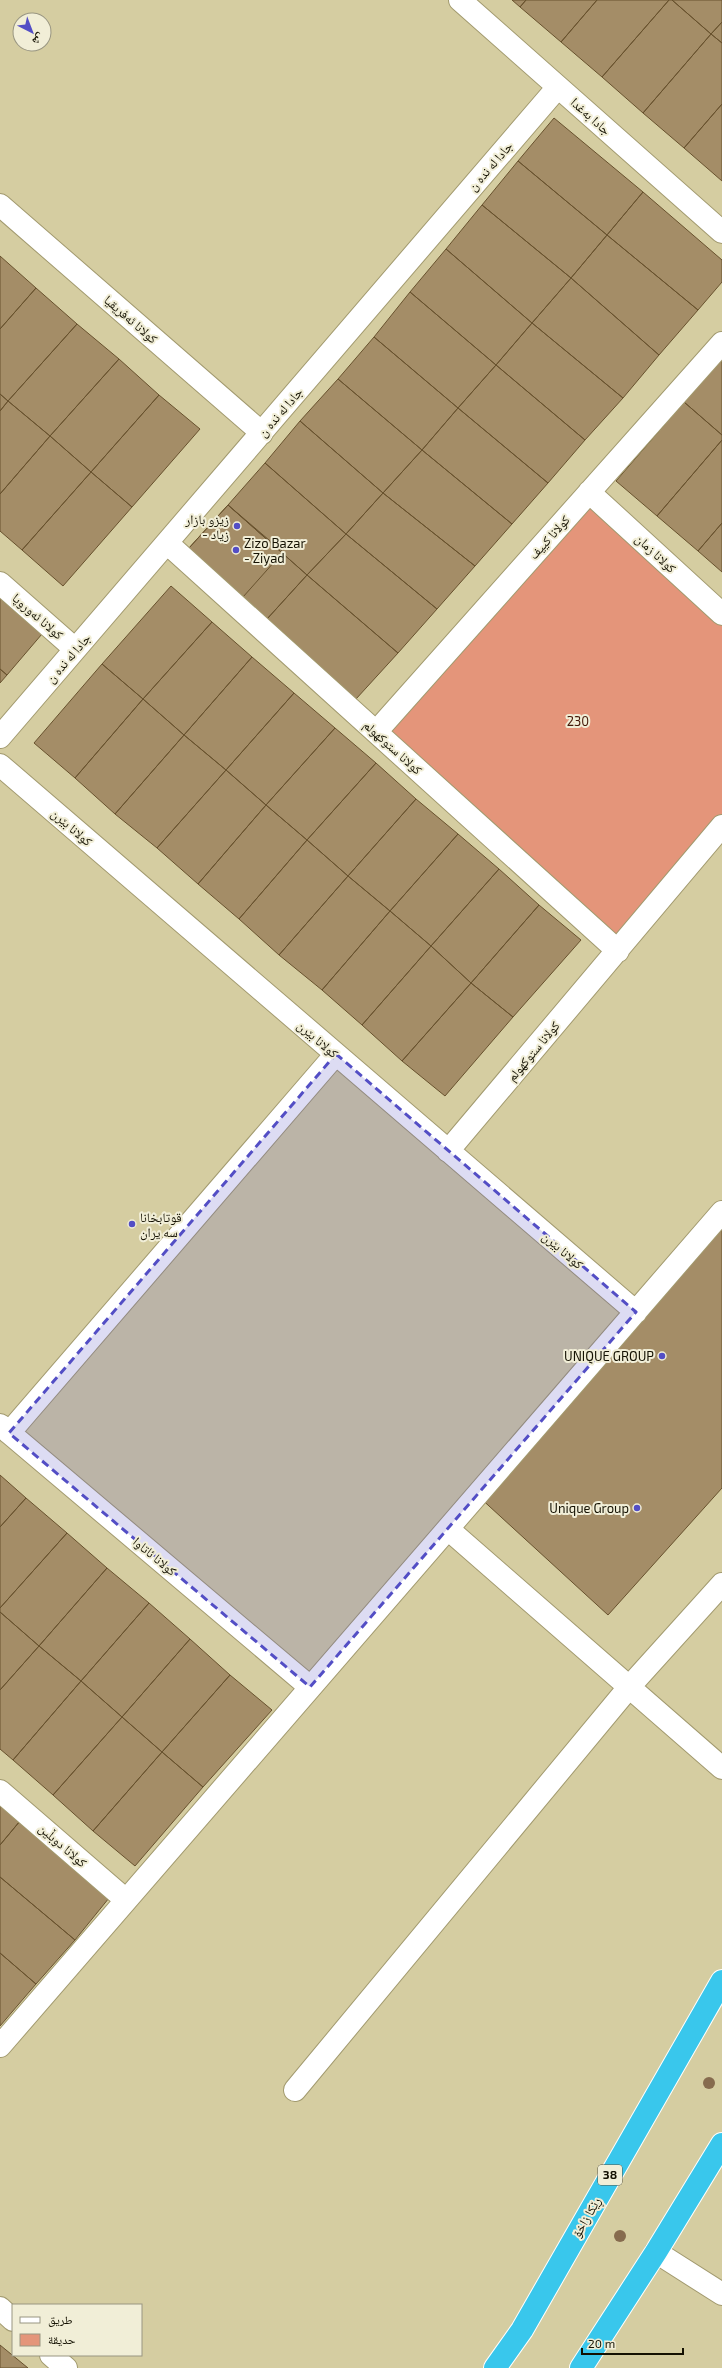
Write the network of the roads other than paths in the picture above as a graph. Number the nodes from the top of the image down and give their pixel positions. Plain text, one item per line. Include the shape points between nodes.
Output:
1 (460, 0) edge
2 (558, 87) junction
3 (1, 208) edge
4 (722, 232) edge
5 (722, 343) edge
6 (262, 433) junction
7 (589, 492) junction
8 (167, 543) junction
9 (0, 583) edge
10 (722, 614) edge
11 (75, 649) junction
12 (376, 732) junction
13 (0, 737) edge
14 (0, 765) edge
15 (722, 826) edge
16 (618, 951) junction
17 (336, 1054) junction
18 (448, 1151) junction
19 (722, 1212) edge
20 (636, 1312) junction
21 (5, 1429) edge
22 (448, 1528) junction
23 (722, 1584) edge
24 (630, 1686) junction
25 (310, 1687) junction
26 (722, 1768) edge
27 (0, 1791) edge
28 (126, 1900) junction
29 (722, 1981) edge
30 (0, 2046) edge
31 (295, 2090) dead end
32 (722, 2144) edge
33 (656, 2252) junction
34 (722, 2294) edge
35 (0, 2308) edge
36 (12, 2319) edge
37 (53, 2356) edge
38 (66, 2368) edge
39 (496, 2368) edge
40 (581, 2368) edge

1 - 2 street, جادا بەغدا
2 - 4 street, جادا بەغدا
2 - 6 street, جادا له نده ن
3 - 6 street, كولانا ئه‌فریقیا
5 - 7 street, كولانا كييف
6 - 8 street, جادا له نده ن
7 - 10 street, كولانا زمان
7 - 12 street, كولانا كييف
8 - 11 street, جادا له نده ن
8 - 12 street, كولانا ستوكهولم
9 - 11 street, كولانا ئه‌وروپا
11 - 13 street, جادا له نده ن
12 - 16 street, كولانا ستوكهولم
14 - 17 street, كولانا بێرن
15 - 16 street, كولانا ستوكهولم
16 - 18 street, كولانا ستوكهولم
17 - 18 street, كولانا بێرن
17 - 21 street
18 - 20 street, كولانا بێرن
19 - 20 street
20 - 22 street
21 - 25 street, كولانا ئاتاوا
22 - 24 street
22 - 25 street
23 - 24 street
24 - 26 street
24 - 31 street
25 - 28 street
27 - 28 street, كولانا دوبڵین
28 - 30 street
29 - 39 highway, ڕێکا زاخۆ / 38 via 522,2330
32 - 33 highway
33 - 34 street
33 - 40 highway
35 - 36 street
37 - 38 street

